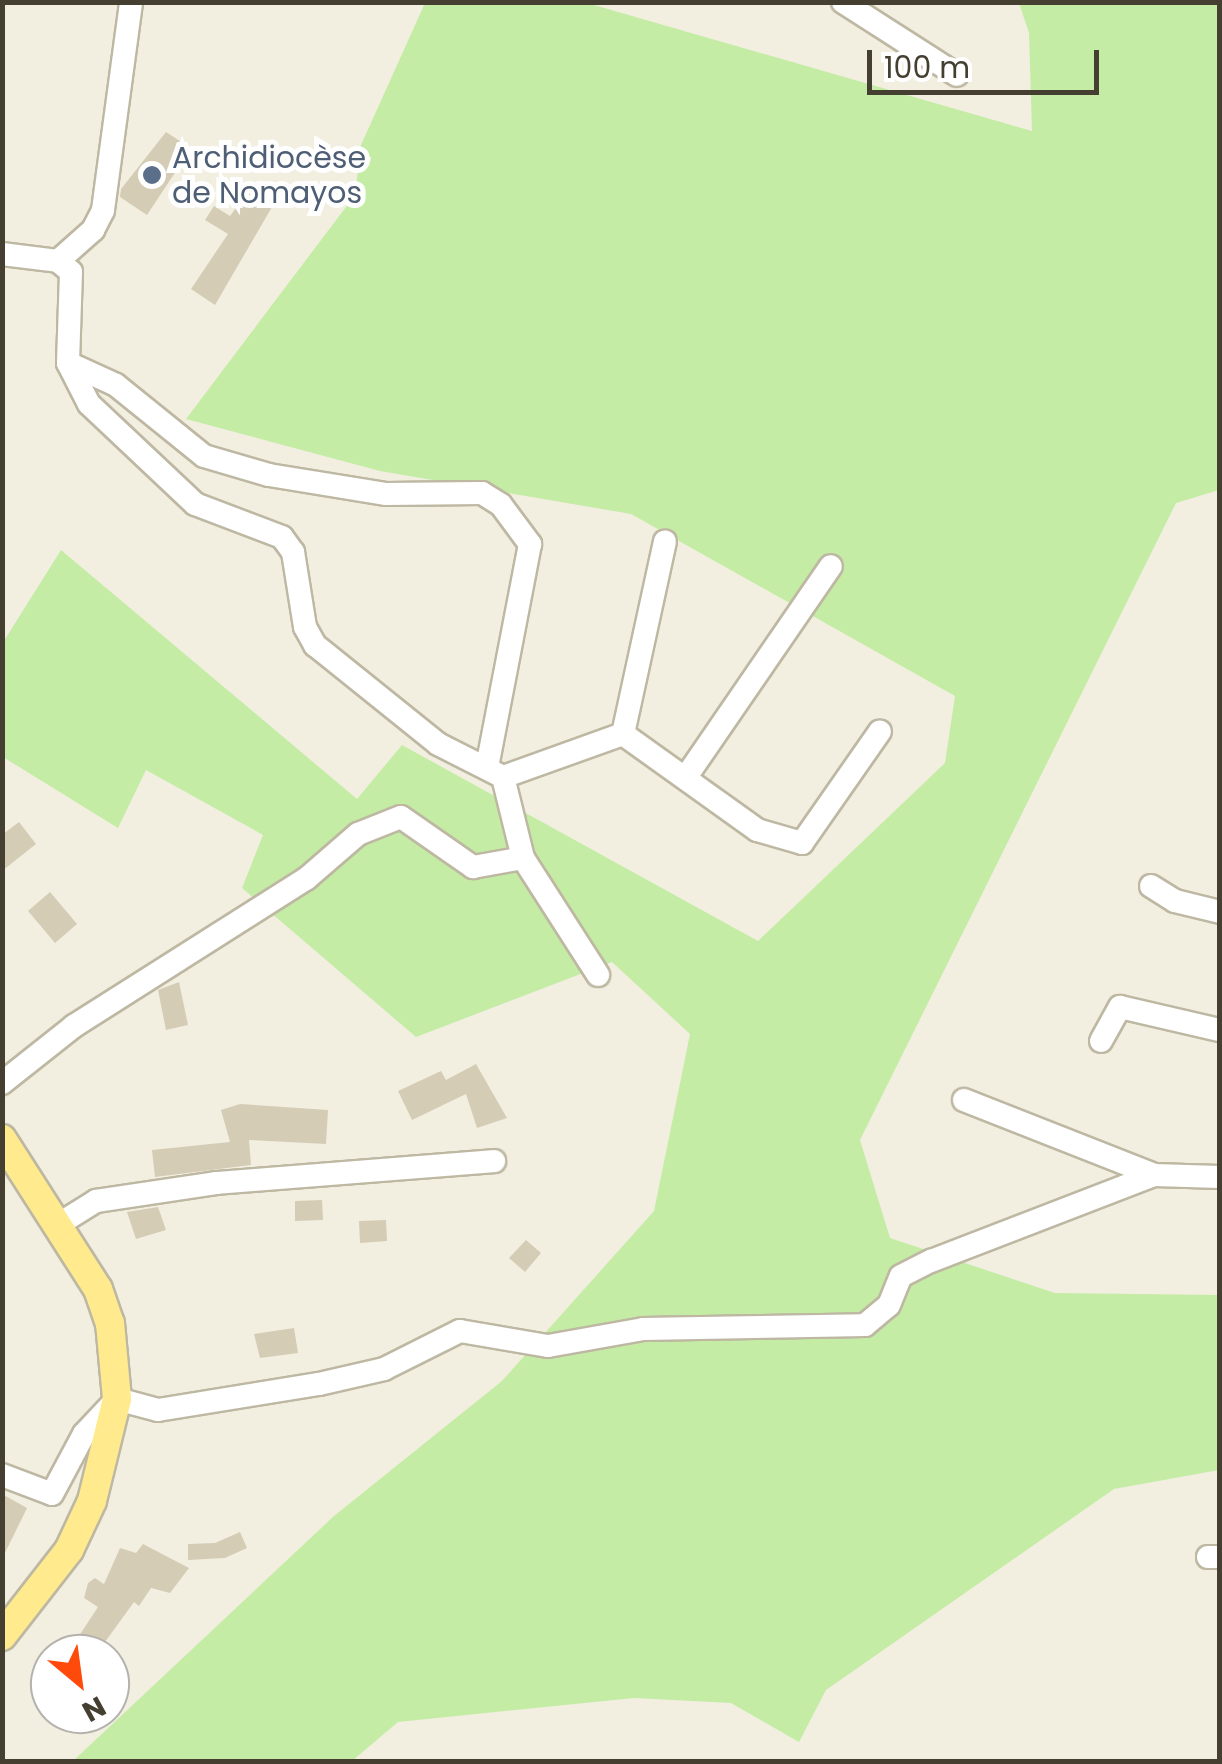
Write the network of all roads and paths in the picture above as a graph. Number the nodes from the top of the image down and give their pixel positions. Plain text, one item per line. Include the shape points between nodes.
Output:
1 (131, 2) edge
2 (843, 2) edge
3 (957, 74) dead end
4 (2, 254) edge
5 (58, 261) junction
6 (68, 363) junction
7 (666, 542) dead end
8 (831, 566) dead end
9 (880, 731) dead end
10 (624, 734) junction
11 (495, 773) junction
12 (688, 774) junction
13 (523, 858) junction
14 (1151, 886) dead end
15 (1220, 912) edge
16 (598, 974) dead end
17 (1220, 1030) edge
18 (1100, 1041) dead end
19 (2, 1083) edge
20 (964, 1100) dead end
21 (2, 1139) edge
22 (494, 1162) dead end
23 (1154, 1175) junction
24 (1220, 1177) edge
25 (59, 1224) junction
26 (117, 1400) junction
27 (2, 1475) edge
28 (2, 1636) edge

1 - 5 street via 103,210 93,230
2 - 3 street
4 - 5 street
5 - 6 street via 75,282
6 - 11 street via 90,404 174,489 194,504 282,537 293,552 305,627 315,645 438,744
6 - 11 street via 116,385 204,456 269,475 386,494 482,494 501,505 530,544
7 - 10 street
8 - 12 street
9 - 12 street via 802,843 758,830
10 - 11 street
10 - 12 street
11 - 13 street
13 - 16 street
13 - 19 street via 472,867 401,817 358,834 306,879 74,1026
14 - 15 street
17 - 18 street via 1120,1007
20 - 23 street
21 - 25 main road
22 - 25 street via 216,1183 96,1201
23 - 24 street
23 - 26 street via 901,1276 889,1305 865,1325 643,1328 548,1346 460,1332 384,1369 319,1384 158,1410
25 - 26 main road via 110,1323
26 - 27 street via 84,1434 52,1494
26 - 28 main road via 92,1501 69,1550

